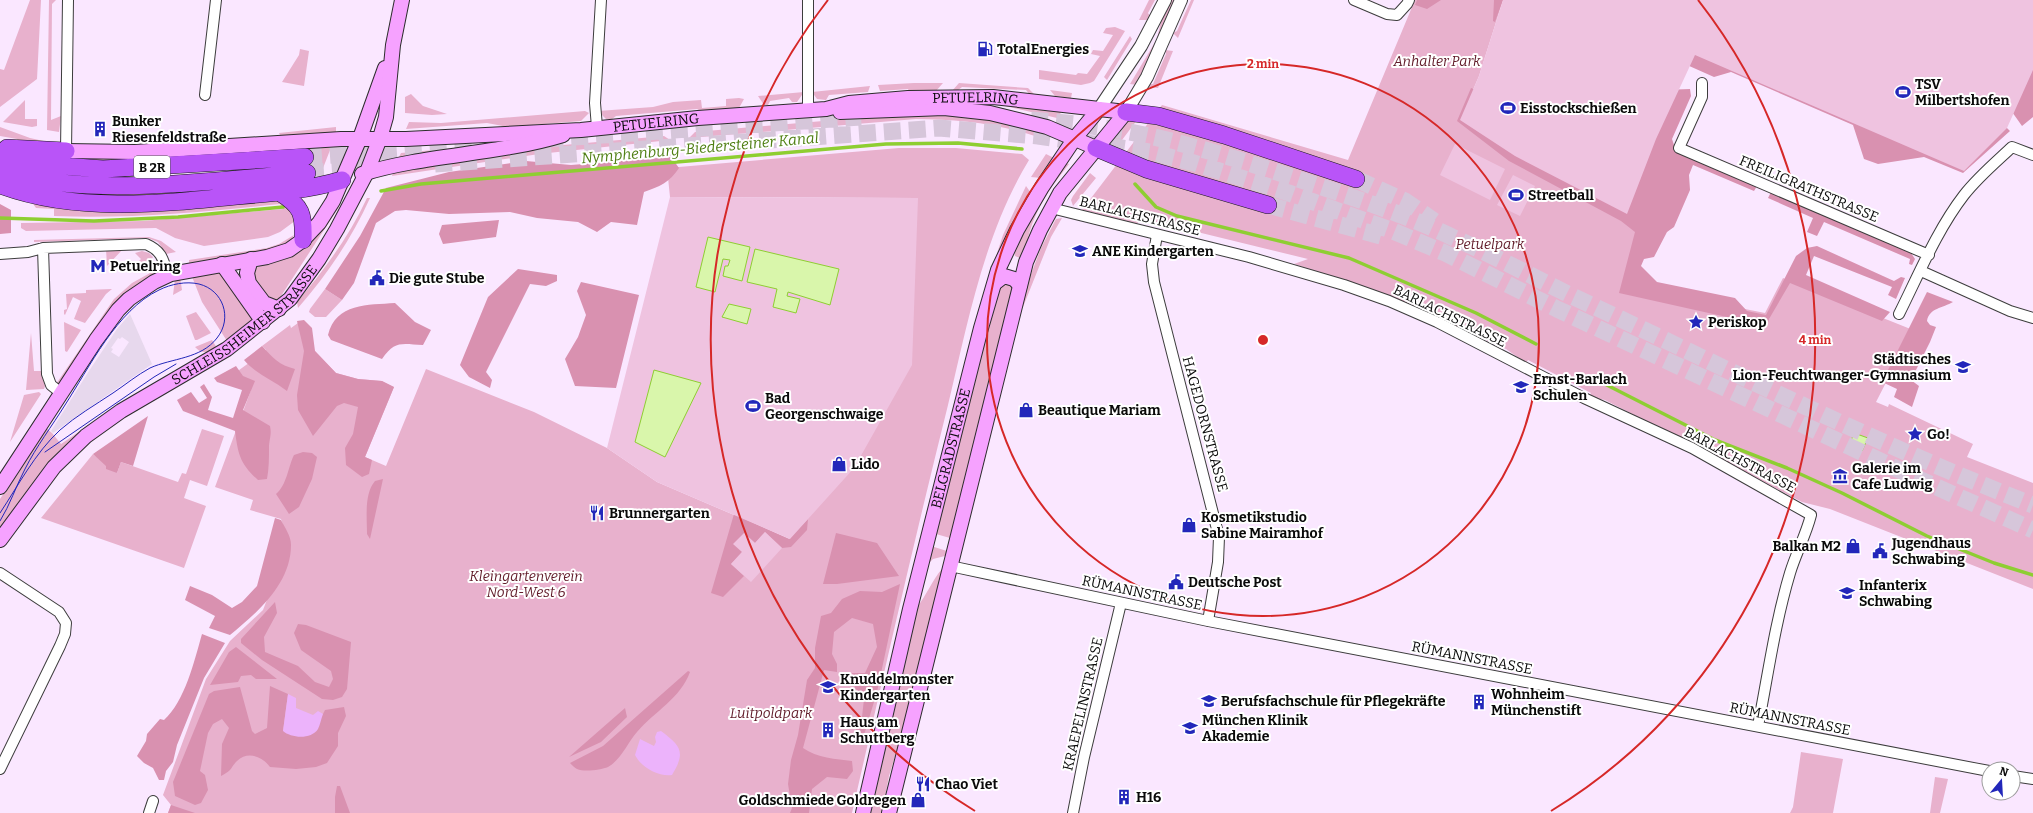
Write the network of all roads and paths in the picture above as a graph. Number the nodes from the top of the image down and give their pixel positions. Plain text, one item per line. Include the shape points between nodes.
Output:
1 (68, 0) edge
2 (216, 0) edge
3 (402, 0) edge
4 (601, 0) edge
5 (808, 0) edge
6 (1165, 0) edge
7 (1181, 0) edge
8 (1354, 0) edge
9 (1409, 0) edge
10 (393, 45) junction
11 (1702, 84) dead end
12 (205, 95) dead end
13 (826, 109) junction
14 (1099, 109) junction
15 (808, 111) junction
16 (1126, 112) junction
17 (597, 127) junction
18 (581, 130) junction
19 (360, 138) junction
20 (380, 138) junction
21 (1075, 138) junction
22 (0, 147) edge
23 (1096, 148) junction
24 (66, 151) junction
25 (2032, 153) edge
26 (0, 156) edge
27 (367, 172) junction
28 (0, 173) edge
29 (1356, 179) tunnel mouth
30 (342, 180) junction
31 (0, 185) edge
32 (279, 192) junction
33 (1268, 205) tunnel mouth
34 (1051, 208) junction
35 (1157, 235) junction
36 (304, 240) junction
37 (43, 248) junction
38 (1006, 253) junction
39 (0, 254) edge
40 (1929, 255) junction
41 (251, 259) junction
42 (1026, 262) junction
43 (222, 264) junction
44 (1921, 271) junction
45 (168, 275) junction
46 (994, 282) junction
47 (1020, 285) junction
48 (278, 309) junction
49 (1899, 314) dead end
50 (2033, 318) edge
51 (263, 322) junction
52 (61, 393) junction
53 (0, 487) edge
54 (0, 540) edge
55 (950, 566) junction
56 (0, 573) edge
57 (1121, 603) junction
58 (1208, 621) junction
59 (1758, 726) junction
60 (0, 769) edge
61 (1981, 769) edge
62 (2021, 777) edge
63 (2033, 779) edge
64 (153, 801) dead end
65 (149, 813) edge
66 (863, 813) edge
67 (889, 813) edge
68 (1073, 813) edge

1 - 24 street
2 - 12 street
3 - 10 main road, SCHLEISSHEIMER STRASSE
4 - 17 street via 595,103
5 - 15 street
6 - 14 street via 1141,46
7 - 16 street via 1147,77
8 - 9 street via 1387,14 1396,15
10 - 19 main road, SCHLEISSHEIMER STRASSE
10 - 20 main road, SCHLEISSHEIMER STRASSE via 386,117
11 - 40 street, FREILIGRATHSTRASSE via 1702,97 1679,148
13 - 14 main road, PETUELRING via 855,102 961,96 1025,100
13 - 15 main road, PETUELRING
13 - 21 main road, PETUELRING via 844,112 944,108 990,113 1047,127
14 - 16 main road, PETUELRING
14 - 21 main road, BELGRADSTRASSE
15 - 17 main road, PETUELRING
16 - 23 main road, BELGRADSTRASSE
16 - 29 highway via 1158,116 1217,133
17 - 18 main road, PETUELRING
18 - 20 main road, PETUELRING via 406,139
18 - 27 main road, PETUELRING via 537,143 415,161
19 - 20 main road, PETUELRING
19 - 24 main road, PETUELRING via 135,152
19 - 30 main road, SCHLEISSHEIMER STRASSE
20 - 27 main road, SCHLEISSHEIMER STRASSE
21 - 23 main road, PETUELRING
21 - 38 main road, BELGRADSTRASSE via 1038,193
22 - 24 highway
23 - 33 highway via 1146,169
23 - 34 main road, BELGRADSTRASSE
25 - 40 street via 2012,146 1979,177 1950,215
26 - 28 highway, B 2R via 35,164 103,169 306,165 107,186 31,180
27 - 30 main road, PETUELRING
27 - 48 main road, SCHLEISSHEIMER STRASSE via 319,259 290,299
30 - 32 highway via 311,189
30 - 36 main road, SCHLEISSHEIMER STRASSE via 320,224
31 - 32 highway via 20,192 59,199 121,204
32 - 36 highway via 294,202 300,211 304,220
34 - 35 street, BARLACHSTRASSE
34 - 42 main road, BELGRADSTRASSE
35 - 58 street, HAGEDORNSTRASSE via 1152,258 1154,282 1219,537 1218,562
35 - 59 street, BARLACHSTRASSE via 1249,257 1344,285 1395,304 1436,322 1584,398 1692,448 1811,515 1790,571
36 - 41 main road, SCHLEISSHEIMER STRASSE via 289,250
37 - 39 street
37 - 45 street via 146,244 157,249
37 - 52 street via 47,374 51,386
38 - 42 main road via 1009,260 1019,264
38 - 46 main road, BELGRADSTRASSE
40 - 44 street
41 - 43 main road, SCHLEISSHEIMER STRASSE
41 - 48 main road via 247,273 249,283 264,303
42 - 47 main road, BELGRADSTRASSE
43 - 45 main road, SCHLEISSHEIMER STRASSE
43 - 51 main road
44 - 49 street
44 - 50 street via 2010,311
45 - 52 main road, SCHLEISSHEIMER STRASSE via 129,299 118,310
46 - 47 main road via 1004,276 1014,279
46 - 66 main road, BELGRADSTRASSE via 910,610
47 - 55 main road, BELGRADSTRASSE
48 - 51 main road, SCHLEISSHEIMER STRASSE
51 - 54 main road, SCHLEISSHEIMER STRASSE via 227,349 122,411 86,436 54,467
52 - 53 main road, SCHLEISSHEIMER STRASSE
55 - 57 street, RÜMANNSTRASSE
55 - 67 main road, BELGRADSTRASSE
56 - 60 street via 59,612 66,623 60,646
57 - 58 street, RÜMANNSTRASSE
57 - 68 street, KRAEPELINSTRASSE
58 - 59 street, RÜMANNSTRASSE
59 - 61 street, RÜMANNSTRASSE
62 - 63 street
64 - 65 street

